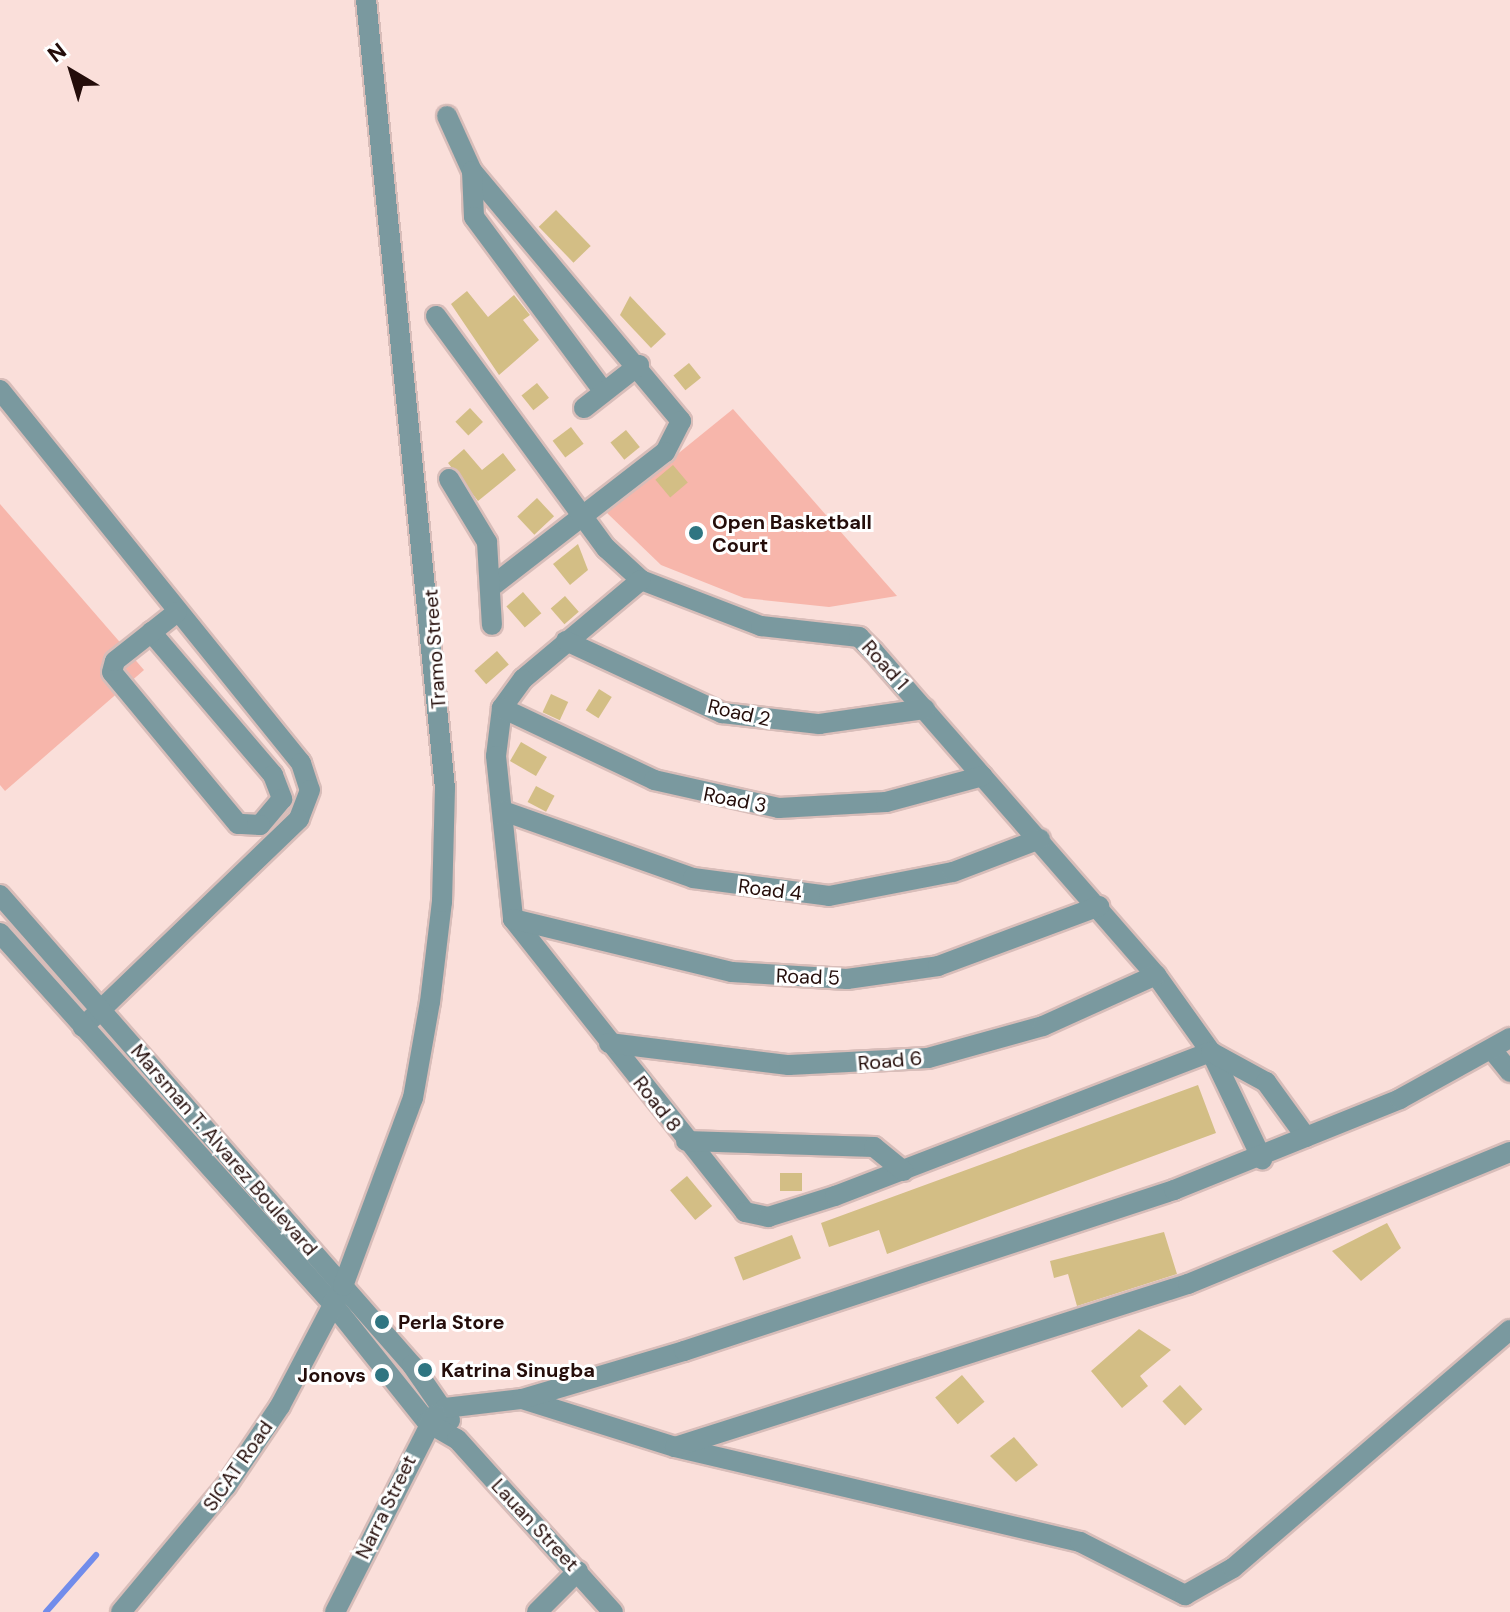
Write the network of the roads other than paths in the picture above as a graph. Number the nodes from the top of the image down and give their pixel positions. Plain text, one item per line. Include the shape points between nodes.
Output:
1 (366, 0) edge
2 (447, 116) dead end
3 (472, 171) junction
4 (436, 316) dead end
5 (639, 365) junction
6 (0, 390) edge
7 (604, 392) junction
8 (584, 408) dead end
9 (449, 479) dead end
10 (584, 516) junction
11 (641, 580) junction
12 (492, 586) junction
13 (177, 612) junction
14 (492, 625) dead end
15 (151, 632) junction
16 (566, 641) junction
17 (502, 708) junction
18 (925, 709) junction
19 (983, 776) junction
20 (503, 811) junction
21 (1040, 839) junction
22 (0, 895) edge
23 (1099, 906) junction
24 (513, 919) junction
25 (0, 933) edge
26 (1156, 975) junction
27 (103, 1013) junction
28 (83, 1027) junction
29 (609, 1043) junction
30 (1502, 1044) edge
31 (1211, 1052) junction
32 (1510, 1072) edge
33 (1306, 1137) junction
34 (686, 1141) junction
35 (1510, 1152) edge
36 (1262, 1159) junction
37 (904, 1171) junction
38 (337, 1295) junction
39 (1510, 1330) edge
40 (522, 1399) junction
41 (445, 1408) junction
42 (427, 1422) junction
43 (457, 1439) junction
44 (675, 1447) junction
45 (578, 1571) junction
46 (121, 1612) edge
47 (335, 1612) edge
48 (537, 1612) edge
49 (613, 1612) edge

1 - 38 street, Tramo Street via 383,217 425,531 446,813 439,933 413,1098
2 - 3 street
3 - 5 street
3 - 7 street via 474,217
4 - 10 street, Road 1
5 - 7 street
5 - 10 street via 676,410 681,431
6 - 13 street
7 - 8 street
9 - 12 street via 487,542
10 - 11 street, Road 1
10 - 12 street
11 - 16 street
11 - 18 street, Road 1 via 747,622 859,637
12 - 14 street
13 - 15 street
13 - 27 street via 301,763 310,790 299,819
15 - 15 street via 115,661 117,684 238,824 260,825 282,799 273,775
16 - 17 street
16 - 18 street, Road 2 via 722,713 819,724
17 - 19 street, Road 3 via 654,780 779,808 886,802
17 - 20 street via 496,756
18 - 19 street, Road 1
19 - 21 street, Road 1
20 - 21 street, Road 4 via 693,878 803,894 907,884
20 - 24 street
21 - 23 street, Road 1
22 - 27 street, Marsman T. Alvarez Boulevard
23 - 24 street, Road 5 via 938,966 847,979 732,972
23 - 26 street, Road 1
24 - 29 street, Road 8
25 - 28 street, Marsman T. Alvarez Boulevard
26 - 29 street, Road 6 via 1043,1026 928,1058 789,1065
26 - 31 street, Road 1
27 - 28 street
27 - 38 street, Marsman T. Alvarez Boulevard
28 - 38 street, Marsman T. Alvarez Boulevard
29 - 34 street, Road 8
30 - 32 street
30 - 33 street
31 - 33 street via 1266,1082
31 - 36 street, Road 1
31 - 37 street, Road 8
33 - 36 street
34 - 37 street via 874,1147
34 - 37 street, Road 8 via 755,1218
35 - 44 street via 1188,1284
36 - 40 street via 892,1285
38 - 41 street, Marsman T. Alvarez Boulevard
38 - 42 street, Marsman T. Alvarez Boulevard
38 - 46 street, SICAT Road via 280,1406 226,1486
39 - 44 street via 1233,1568 1185,1595 1080,1542
40 - 41 street
40 - 44 street
41 - 42 street, Narra Street
41 - 43 street, Lauan Street
42 - 43 street, Lauan Street
42 - 47 street, Narra Street
43 - 45 street, Lauan Street
45 - 48 street
45 - 49 street, Lauan Street

